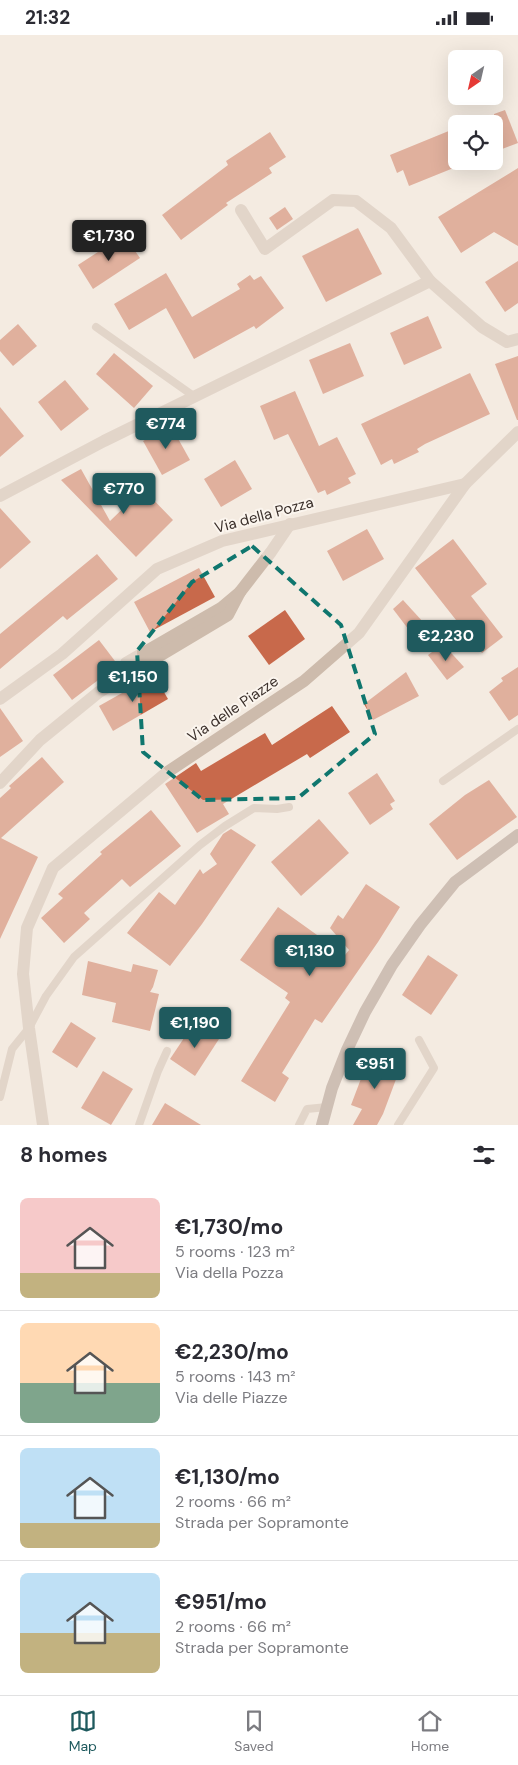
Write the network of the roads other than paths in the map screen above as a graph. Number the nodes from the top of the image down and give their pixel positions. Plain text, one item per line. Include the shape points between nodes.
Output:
1 (241, 210) dead end
2 (430, 281) junction
3 (96, 327) dead end
4 (518, 339) edge
5 (196, 397) junction
6 (518, 432) edge
7 (465, 484) junction
8 (1, 493) edge
9 (290, 524) junction
10 (240, 592) junction
11 (126, 663) dead end
12 (0, 699) edge
13 (518, 729) edge
14 (443, 781) dead end
15 (0, 783) edge
16 (289, 807) dead end
17 (518, 835) edge
18 (29, 1028) junction
19 (419, 1040) dead end
20 (167, 1051) dead end
21 (0, 1097) edge
22 (327, 1107) junction
23 (43, 1125) edge
24 (138, 1125) edge
25 (299, 1125) edge
26 (322, 1125) edge
27 (398, 1125) edge

1 - 2 street via 265,249 333,200 356,201 391,228
2 - 4 street via 482,327 507,342
2 - 5 street
3 - 5 lane
5 - 8 street
6 - 7 street, Via delle Piazze
7 - 9 street, Via della Pozza
7 - 18 street, Via delle Piazze via 359,633 304,681 166,773 53,868 27,928 24,974
9 - 10 street
9 - 12 street, Via della Pozza via 222,541 157,569 62,654
10 - 11 street via 221,608
10 - 15 street via 228,615 99,692 40,740
13 - 14 lane
16 - 18 lane via 254,809 200,845 74,957 46,996
17 - 22 main road via 455,882 420,925 365,1012
18 - 21 lane via 12,1049
18 - 23 street, Via delle Piazze
19 - 27 lane via 434,1068
20 - 24 lane
22 - 25 lane via 307,1109
22 - 26 main road

